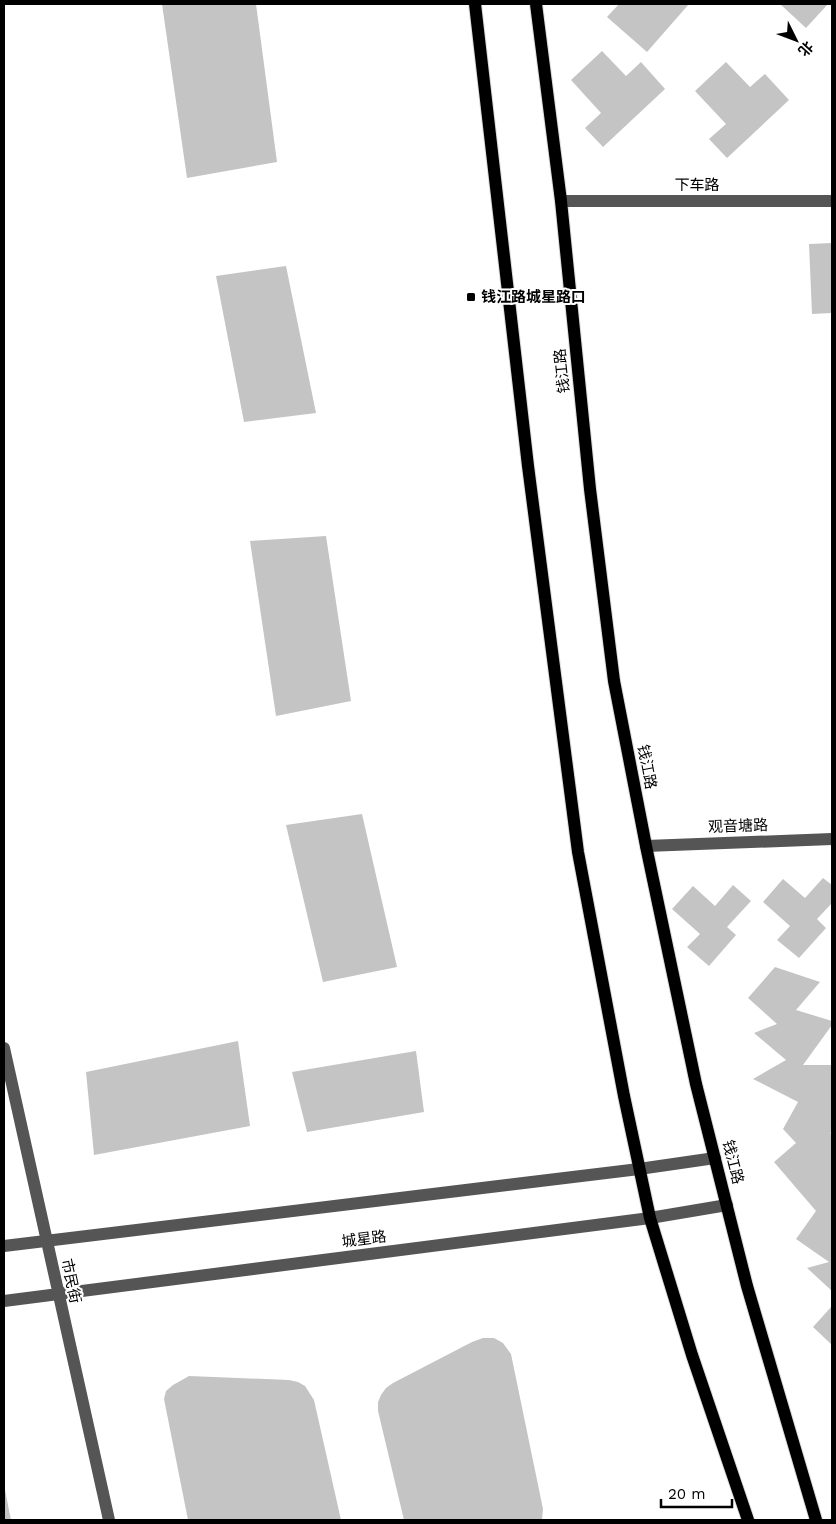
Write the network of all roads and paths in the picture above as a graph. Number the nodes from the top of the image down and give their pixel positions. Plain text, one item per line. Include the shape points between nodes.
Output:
1 (475, 4) edge
2 (536, 4) edge
3 (561, 201) junction
4 (832, 202) edge
5 (832, 839) edge
6 (646, 846) junction
7 (4, 1048) edge
8 (715, 1158) junction
9 (639, 1169) junction
10 (727, 1205) junction
11 (650, 1218) junction
12 (46, 1240) junction
13 (4, 1246) edge
14 (58, 1294) junction
15 (4, 1301) edge
16 (109, 1520) edge
17 (748, 1520) edge
18 (816, 1520) edge

1 - 9 main road via 528,466 578,852
2 - 3 main road, 钱江路
3 - 4 street, 下车路
3 - 6 main road, 钱江路 via 590,489 614,681
5 - 6 street, 观音塘路
6 - 8 main road, 钱江路 via 696,1084
7 - 12 street, 市民街
8 - 9 street
8 - 10 main road, 钱江路
9 - 11 main road
9 - 12 street
10 - 11 street, 城星路
10 - 18 main road, 钱江路 via 747,1286
11 - 14 street, 城星路
11 - 17 main road
12 - 13 street
12 - 14 street, 市民街
14 - 15 street, 城星路
14 - 16 street, 市民街

